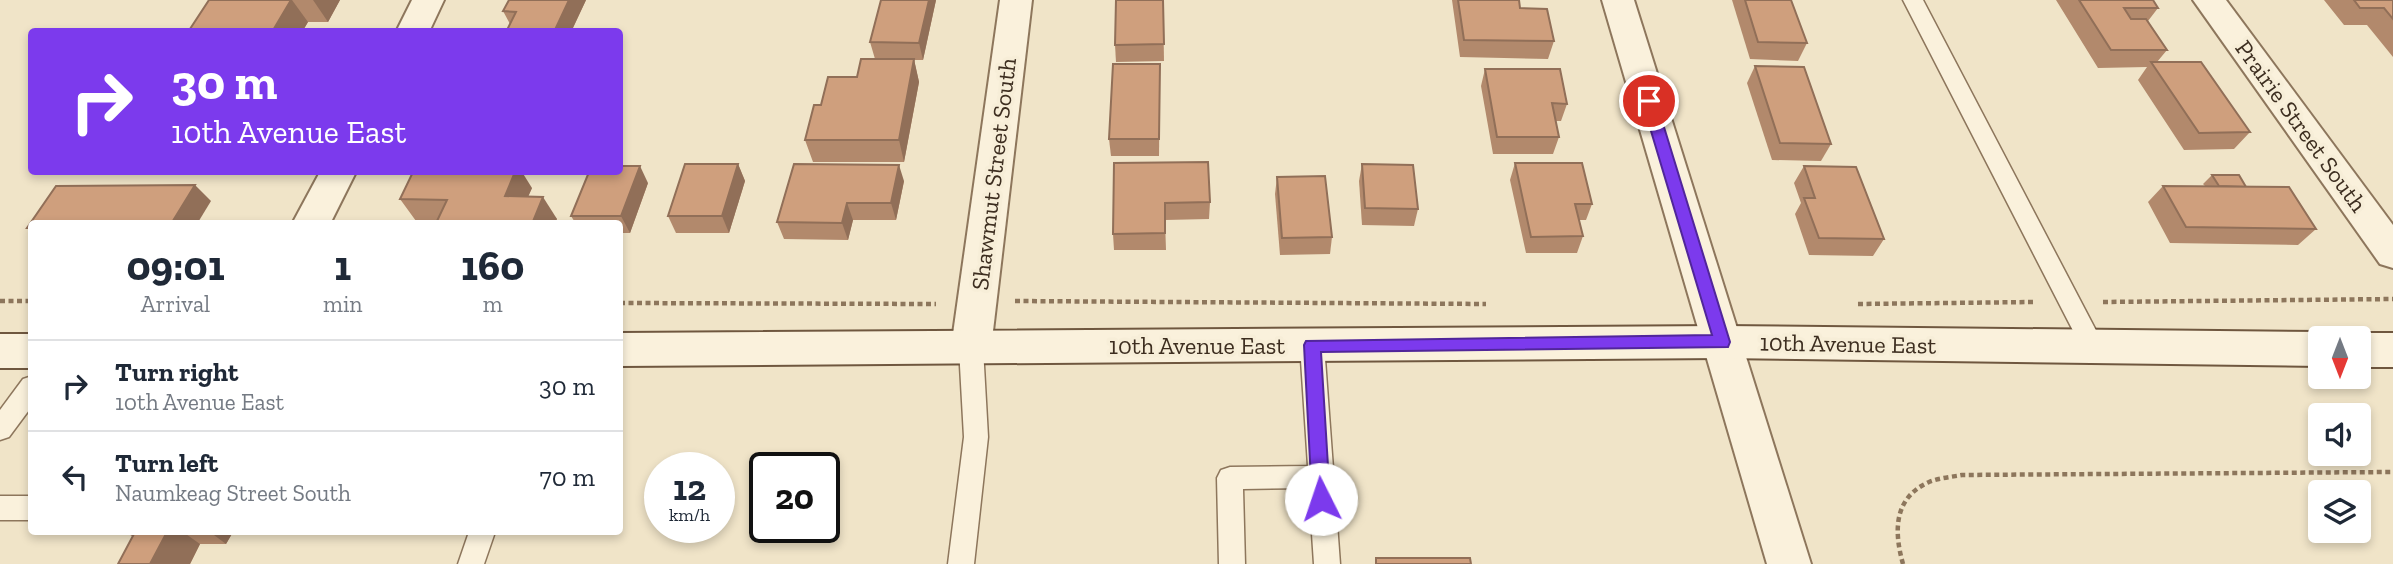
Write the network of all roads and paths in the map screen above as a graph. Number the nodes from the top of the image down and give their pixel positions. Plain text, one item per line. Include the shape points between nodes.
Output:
1 (428, 0) edge
2 (1016, 0) edge
3 (1618, 0) edge
4 (1913, 0) edge
5 (2209, 0) edge
6 (414, 28) edge
7 (336, 175) edge
8 (313, 220) edge
9 (2393, 253) edge
10 (2393, 299) edge
11 (0, 300) edge
12 (28, 301) edge
13 (977, 302) junction
14 (2070, 302) junction
15 (623, 303) edge
16 (1490, 304) dead end
17 (1855, 304) dead end
18 (1722, 342) junction
19 (1312, 345) junction
20 (2093, 346) junction
21 (971, 348) junction
22 (623, 349) edge
23 (2308, 349) edge
24 (2371, 350) edge
25 (2393, 350) edge
26 (0, 351) edge
27 (28, 351) edge
28 (28, 391) edge
29 (0, 429) edge
30 (2393, 472) edge
31 (1319, 477) junction
32 (0, 508) edge
33 (28, 508) edge
34 (481, 535) edge
35 (471, 564) edge
36 (961, 564) edge
37 (1232, 564) edge
38 (1326, 564) edge
39 (1789, 564) edge
40 (1903, 564) edge

1 - 6 street
2 - 13 street, Shawmut Street South
3 - 18 street
4 - 14 lane
5 - 9 street, Prairie Street South
7 - 8 street
10 - 14 path
11 - 12 path
13 - 15 path
13 - 16 path
13 - 21 street, Shawmut Street South
14 - 17 path
14 - 20 lane
18 - 19 street, 10th Avenue East
18 - 20 street, 10th Avenue East
18 - 39 street
19 - 21 street, 10th Avenue East
19 - 31 lane
20 - 23 street, 10th Avenue East
21 - 22 street, 10th Avenue East
21 - 36 lane via 976,437
24 - 25 street
26 - 27 street
28 - 29 lane
30 - 40 path via 1962,475 1927,483 1907,499 1895,517
31 - 37 lane via 1230,478
31 - 38 lane
32 - 33 lane
34 - 35 lane

